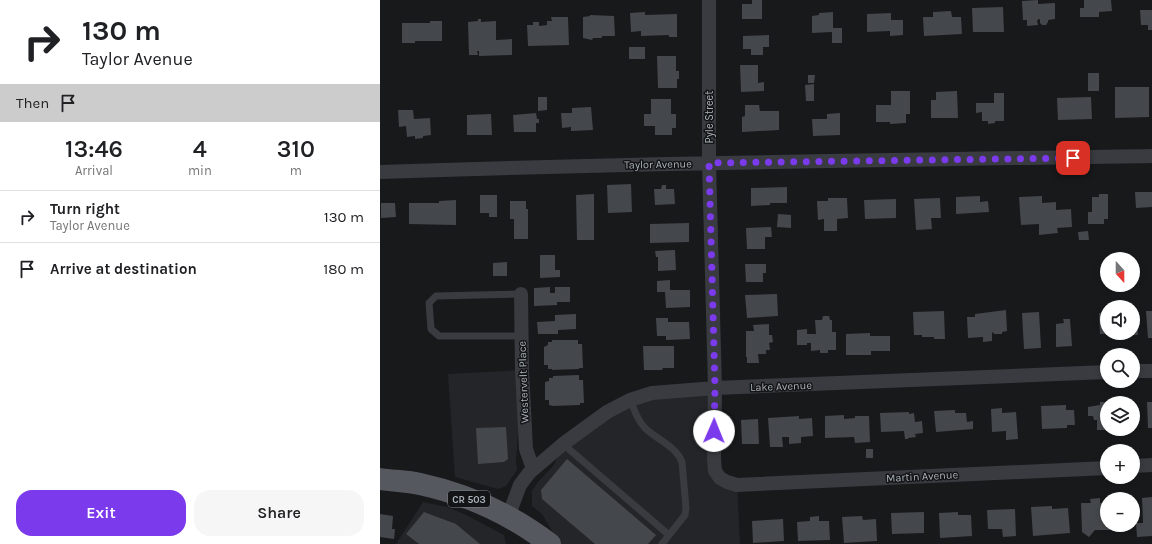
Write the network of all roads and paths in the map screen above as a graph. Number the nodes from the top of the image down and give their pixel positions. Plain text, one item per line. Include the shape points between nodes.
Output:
1 (709, 0) edge
2 (1152, 156) edge
3 (709, 163) junction
4 (380, 172) edge
5 (521, 294) joint
6 (522, 336) junction
7 (1152, 370) edge
8 (1140, 371) edge
9 (1100, 372) edge
10 (715, 388) junction
11 (630, 400) junction
12 (563, 444) junction
13 (1140, 466) edge
14 (1152, 466) edge
15 (1100, 468) edge
16 (533, 469) junction
17 (380, 479) edge
18 (737, 485) joint
19 (508, 517) junction
20 (669, 535) junction
21 (536, 540) edge
22 (662, 544) edge

1 - 3 street, Pyle Street
2 - 3 street, Taylor Avenue
3 - 4 street, Taylor Avenue
3 - 10 street, Pyle Street
5 - 6 street, Westervelt Place
5 - 6 lane via 436,296 429,303 431,329 439,336
6 - 16 street, Westervelt Place via 526,449
7 - 8 street
9 - 10 street, Lake Avenue
10 - 11 street, Lake Avenue via 652,393
10 - 18 street, Pyle Street via 715,471 720,478
11 - 12 street, Lake Avenue via 607,412
11 - 20 lane via 637,418 644,427 679,455 682,462 685,515
12 - 16 street, Lake Avenue
12 - 20 lane
13 - 14 street
15 - 18 street, Martin Avenue
16 - 19 street, Lake Avenue via 520,485
17 - 19 main road, CR 503 via 419,484 449,492
19 - 21 main road, CR 503
20 - 22 lane

